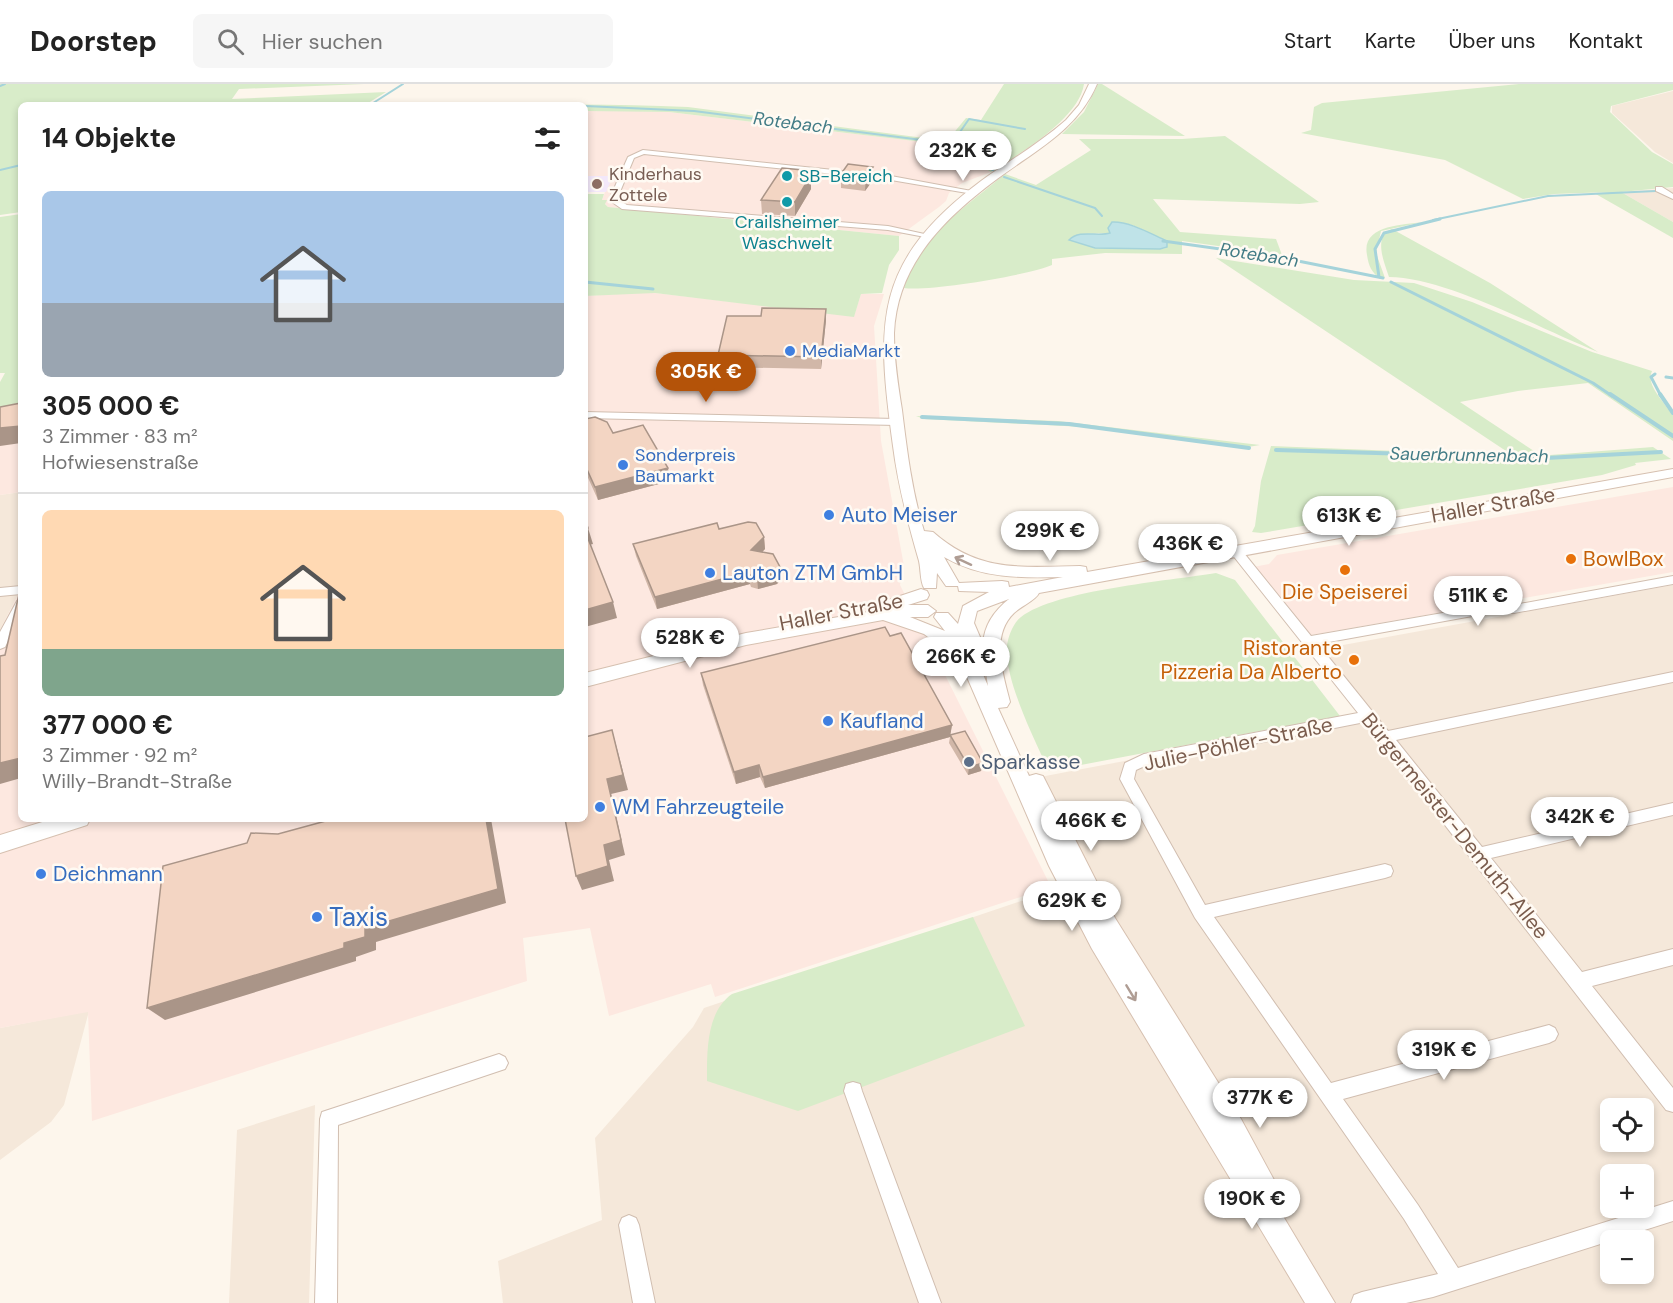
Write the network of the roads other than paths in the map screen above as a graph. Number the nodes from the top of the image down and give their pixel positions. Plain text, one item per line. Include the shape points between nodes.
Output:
1 (1093, 84) edge
2 (1659, 189) dead end
3 (973, 192) junction
4 (1673, 197) edge
5 (925, 235) junction
6 (588, 415) edge
7 (896, 422) junction
8 (1673, 473) edge
9 (912, 504) junction
10 (928, 535) junction
11 (1235, 550) junction
12 (1135, 568) junction
13 (1103, 572) junction
14 (1673, 580) edge
15 (959, 584) junction
16 (1043, 588) junction
17 (926, 589) junction
18 (18, 590) edge
19 (0, 592) edge
20 (970, 608) junction
21 (18, 610) edge
22 (935, 614) junction
23 (872, 617) junction
24 (1308, 641) junction
25 (0, 644) edge
26 (970, 665) junction
27 (588, 669) edge
28 (1673, 677) edge
29 (588, 679) edge
30 (1001, 702) junction
31 (1366, 717) junction
32 (1384, 737) junction
33 (1673, 809) edge
34 (71, 822) edge
35 (77, 822) edge
36 (59, 826) junction
37 (0, 844) edge
38 (1479, 854) junction
39 (1385, 871) dead end
40 (1201, 913) junction
41 (1673, 957) edge
42 (1579, 981) junction
43 (1549, 1034) dead end
44 (499, 1063) dead end
45 (853, 1091) dead end
46 (1329, 1093) junction
47 (1673, 1103) edge
48 (1673, 1211) edge
49 (629, 1225) dead end
50 (1454, 1280) junction
51 (326, 1303) edge
52 (644, 1303) edge
53 (930, 1303) edge
54 (1322, 1303) edge
55 (1362, 1303) edge

1 - 3 main road via 1086,103 1066,126
2 - 4 street
3 - 5 main road
3 - 5 street via 870,176 643,152 631,157 613,200 625,207 888,228
5 - 7 main road via 906,264 889,326
6 - 7 street
7 - 9 main road
8 - 11 main road, Haller Straße
9 - 10 main road
9 - 17 main road via 930,573
13 -> 10 main road via 993,571 948,553
10 - 15 main road via 940,566
11 - 12 main road, Haller Straße
11 - 24 street, Bürgermeister-Demuth-Allee
12 - 13 main road, Haller Straße
12 - 16 main road, Haller Straße
13 - 15 main road, Haller Straße via 990,587
14 - 24 street
15 - 17 main road, Haller Straße
15 - 20 main road via 973,596
16 - 20 main road, Haller Straße via 994,596
16 - 30 main road via 1009,607 992,632 991,659
17 - 22 main road via 921,602
17 - 27 main road, Haller Straße via 901,603 697,640
18 - 19 street
20 - 22 main road, Haller Straße via 957,616
20 - 30 main road via 968,631
21 - 25 street
22 - 23 main road, Haller Straße via 904,611
22 - 26 main road via 951,625
23 - 26 main road, Haller Straße via 928,629 951,643
23 - 29 main road, Haller Straße via 680,654
24 - 31 street, Bürgermeister-Demuth-Allee
26 -> 54 main road via 1059,866 1100,942
28 - 32 street
30 - 54 main road via 1082,878 1119,945 1242,1141
31 - 32 street, Bürgermeister-Demuth-Allee
31 - 40 street, Julie-Pöhler-Straße via 1144,760 1130,767 1127,779
32 - 38 street, Bürgermeister-Demuth-Allee
33 - 38 street
34 - 36 main road
35 - 36 main road
36 - 37 main road
38 - 42 street, Bürgermeister-Demuth-Allee
39 - 40 street
40 - 46 street, Julie-Pöhler-Straße
41 - 42 street
42 - 47 street, Bürgermeister-Demuth-Allee
43 - 46 street
44 - 51 street via 329,1119
45 - 53 street
46 - 50 street, Julie-Pöhler-Straße
48 - 50 street
49 - 52 street
50 - 55 street

